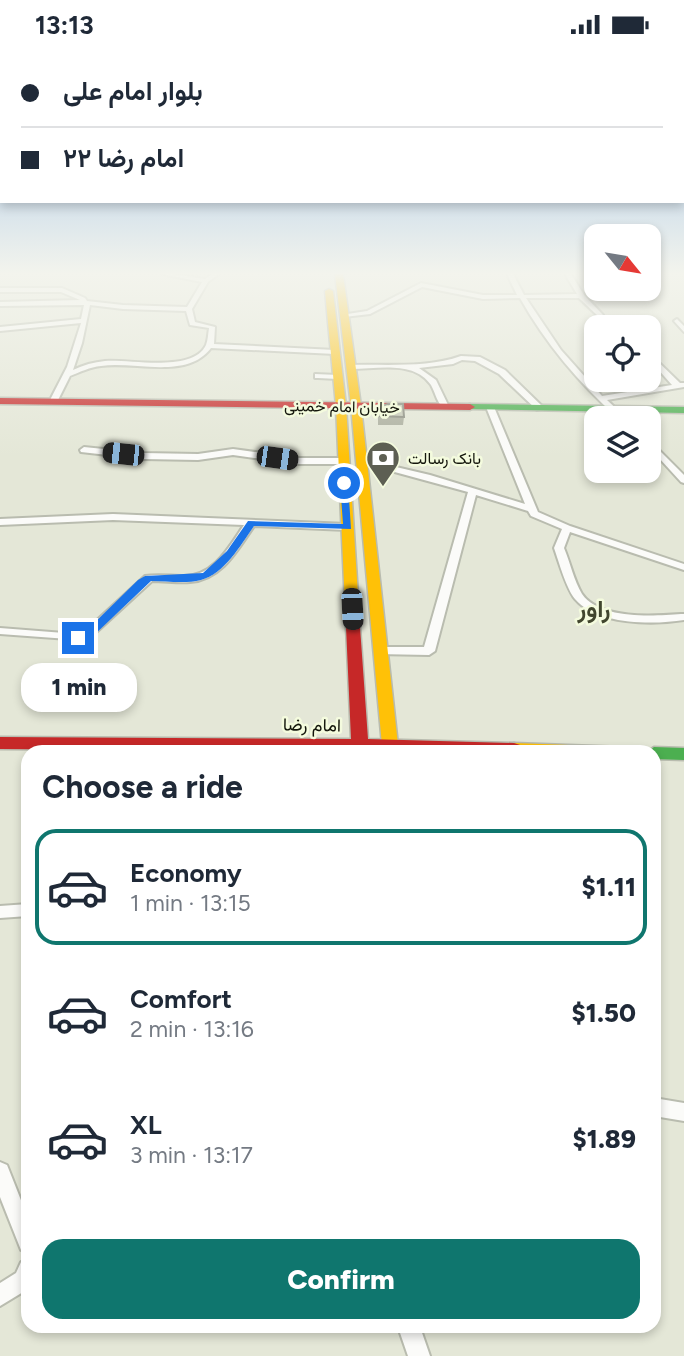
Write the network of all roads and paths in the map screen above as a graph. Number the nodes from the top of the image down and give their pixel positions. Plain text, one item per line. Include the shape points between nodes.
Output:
1 (81, 335) edge
2 (211, 335) edge
3 (333, 335) edge
4 (344, 335) edge
5 (547, 335) edge
6 (209, 346) junction
7 (335, 352) junction
8 (397, 365) joint
9 (413, 366) junction
10 (661, 366) edge
11 (344, 372) junction
12 (69, 374) junction
13 (318, 376) dead end
14 (681, 385) edge
15 (0, 401) edge
16 (53, 402) junction
17 (348, 406) junction
18 (610, 406) edge
19 (618, 406) edge
20 (445, 407) junction
21 (491, 407) junction
22 (540, 408) junction
23 (584, 408) edge
24 (661, 409) edge
25 (684, 409) edge
26 (84, 450) dead end
27 (661, 455) edge
28 (342, 461) junction
29 (362, 462) junction
30 (684, 480) edge
31 (473, 491) junction
32 (532, 509) junction
33 (0, 522) edge
34 (251, 523) junction
35 (347, 527) junction
36 (566, 528) junction
37 (684, 567) edge
38 (681, 617) dead end
39 (0, 631) edge
40 (380, 650) junction
41 (429, 651) joint
42 (0, 743) edge
43 (37, 745) edge
44 (360, 745) edge
45 (384, 745) edge
46 (661, 753) edge
47 (684, 754) edge
48 (21, 910) edge
49 (0, 912) edge
50 (661, 1108) edge
51 (684, 1112) edge
52 (0, 1172) edge
53 (21, 1226) edge
54 (21, 1282) edge
55 (0, 1295) edge
56 (411, 1333) edge
57 (419, 1356) edge

1 - 12 street
2 - 6 street
3 - 7 main road
4 - 11 main road
5 - 18 street
6 - 7 street
6 - 12 street via 203,354 181,363 104,363
7 - 11 main road
8 - 9 street
8 - 11 street
9 - 20 street via 433,382
9 - 22 street via 473,358 502,372
10 - 14 street
11 - 13 street
11 - 17 main road
12 - 16 street
14 - 19 street
15 - 16 main road, خیابان امام خمینی
16 - 17 main road, خیابان امام خمینی
17 - 20 main road, خیابان امام خمینی
17 - 28 main road
17 - 29 main road
20 - 21 main road, خیابان امام خمینی
21 - 22 main road, خیابان امام خمینی
21 - 32 street
22 - 23 main road, خیابان امام خمینی
24 - 25 main road, خیابان امام خمینی
26 - 28 street via 198,457 233,452 299,461
27 - 30 street
28 - 35 main road
29 - 31 street
29 - 40 main road
31 - 32 street
31 - 41 street
32 - 36 street via 534,515
33 - 34 street via 113,517
34 - 35 street
34 - 39 street via 230,553 206,575 149,578 87,635
35 - 44 main road
36 - 37 street
36 - 38 street via 559,548 584,603 625,617
40 - 41 street
40 - 45 main road
42 - 43 main road, امام رضا
46 - 47 main road
48 - 49 street
50 - 51 street
52 - 53 street
54 - 55 street
56 - 57 street

